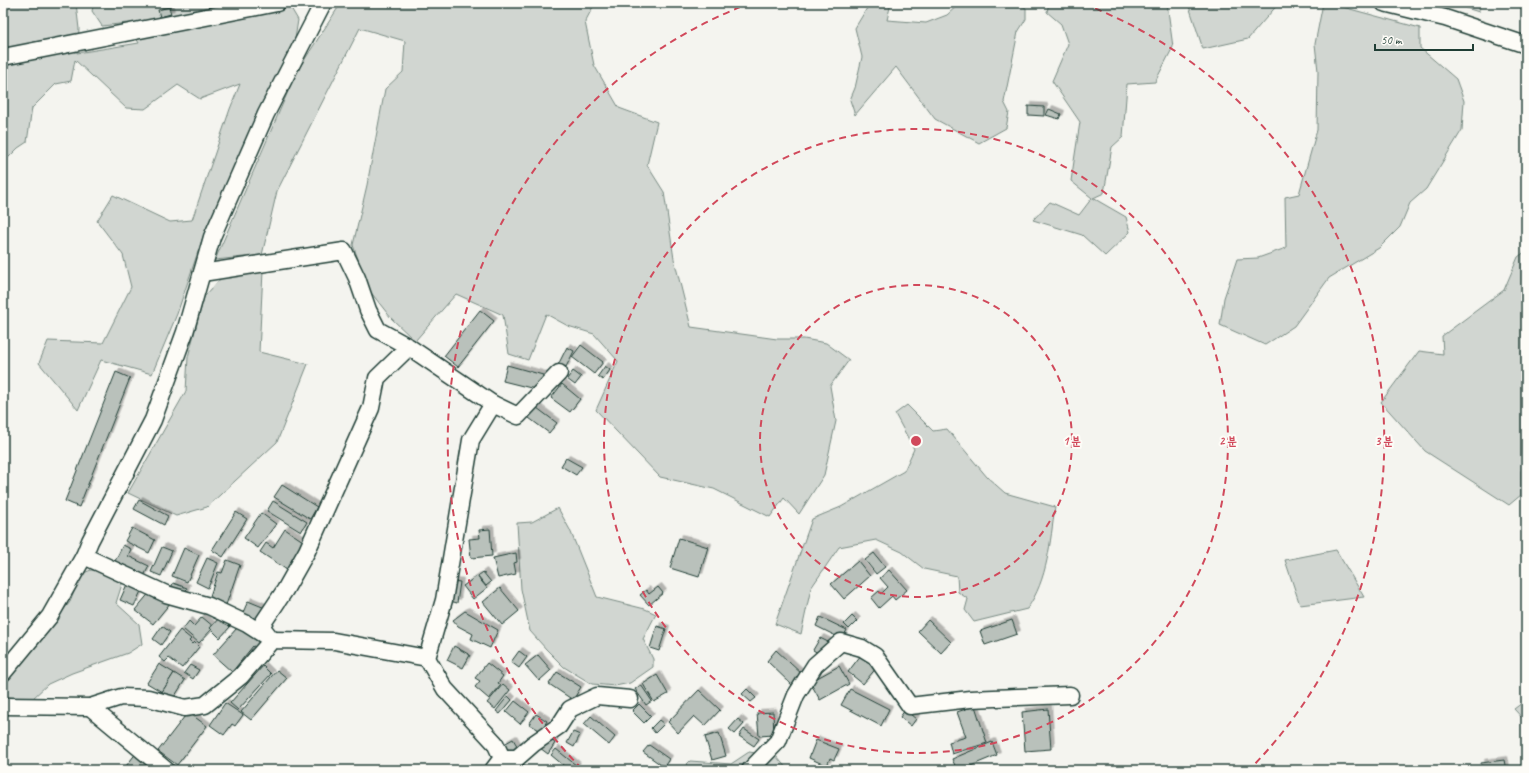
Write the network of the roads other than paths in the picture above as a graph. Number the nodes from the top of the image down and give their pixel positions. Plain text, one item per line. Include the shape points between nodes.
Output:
1 (278, 3) edge
2 (323, 3) edge
3 (1384, 3) edge
4 (1526, 45) edge
5 (3, 57) edge
6 (202, 273) junction
7 (409, 347) junction
8 (559, 374) dead end
9 (493, 404) junction
10 (84, 556) junction
11 (272, 640) junction
12 (427, 658) junction
13 (3, 673) edge
14 (1070, 695) dead end
15 (630, 699) dead end
16 (3, 706) edge
17 (90, 707) junction
18 (498, 764) edge
19 (166, 770) edge
20 (516, 770) edge
21 (750, 770) edge

1 - 5 street
2 - 6 street via 266,114 212,237
3 - 4 street via 1445,18
6 - 7 street via 344,251 378,330
6 - 10 street via 185,332 153,420
7 - 9 street
7 - 11 street via 376,378 371,408 307,551 262,626
8 - 9 street via 518,416
9 - 12 street via 471,440 444,600
10 - 11 street via 166,594 209,606
10 - 13 street via 50,616
11 - 12 street via 334,641
11 - 17 street via 242,676 205,705 185,708 148,698 121,697
12 - 18 street via 445,689 495,743
14 - 21 street via 970,699 910,706 875,656 862,648 841,642 815,665 796,695 778,741
15 - 18 street via 597,696 570,709 559,726 517,758
16 - 17 street
17 - 19 street
18 - 20 street

